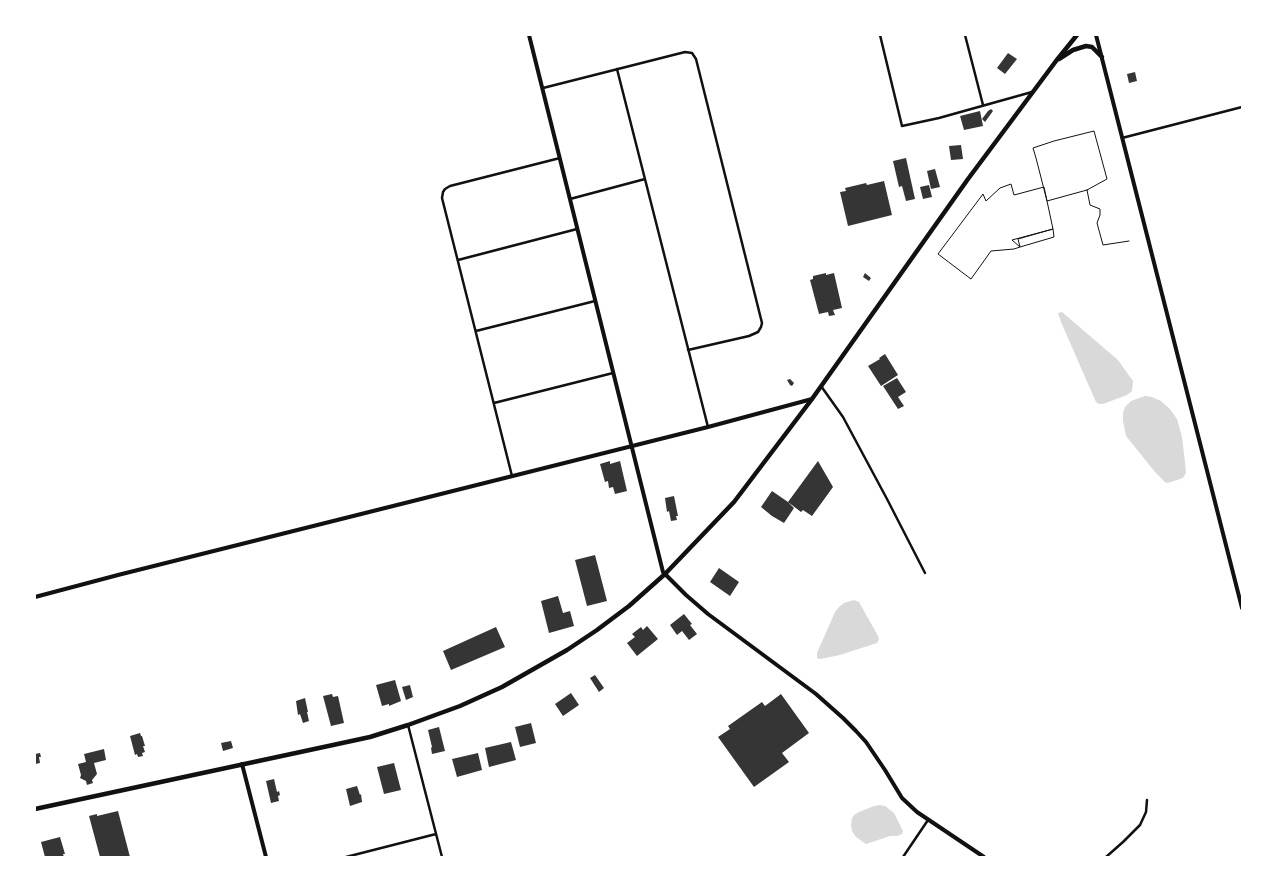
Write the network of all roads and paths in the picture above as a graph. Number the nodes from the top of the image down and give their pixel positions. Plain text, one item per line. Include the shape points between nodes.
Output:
1 (529, 35) edge
2 (880, 35) edge
3 (965, 35) edge
4 (1077, 35) edge
5 (1096, 35) edge
6 (1102, 57) junction
7 (1056, 61) junction
8 (617, 69) junction
9 (543, 88) junction
10 (1033, 92) junction
11 (983, 105) junction
12 (1242, 107) edge
13 (1122, 138) junction
14 (560, 158) junction
15 (645, 180) junction
16 (1087, 190) junction
17 (570, 199) junction
18 (1047, 201) junction
19 (578, 229) junction
20 (1053, 229) junction
21 (1129, 241) dead end
22 (1020, 247) junction
23 (458, 260) junction
24 (595, 301) junction
25 (476, 331) junction
26 (688, 350) junction
27 (613, 373) junction
28 (821, 386) junction
29 (812, 399) junction
30 (494, 403) junction
31 (708, 427) junction
32 (631, 445) junction
33 (512, 476) junction
34 (925, 573) dead end
35 (665, 574) junction
36 (35, 597) edge
37 (1242, 608) edge
38 (408, 726) junction
39 (242, 764) junction
40 (1147, 800) dead end
41 (35, 809) edge
42 (928, 820) junction
43 (436, 834) junction
44 (266, 857) edge
45 (346, 857) edge
46 (442, 857) edge
47 (903, 857) edge
48 (984, 857) edge
49 (1106, 857) edge

1 - 9 street
2 - 11 street via 902,126
3 - 11 street
4 - 7 main road
5 - 6 street
6 - 7 main road via 1086,46
6 - 13 street
7 - 10 main road
8 - 9 street
8 - 15 street
8 - 26 street via 684,52 692,53 696,58 762,323 758,332 749,336
9 - 14 street
10 - 11 street
10 - 28 main road
12 - 13 street
13 - 37 street
14 - 17 street
14 - 23 street via 445,189 442,198
15 - 17 street
15 - 26 street
16 - 18 path
16 - 18 path via 1107,179 1094,131 1033,148
16 - 21 path via 1090,205 1100,209 1097,224 1103,245
17 - 19 street
18 - 20 path
18 - 22 path via 1044,187 1014,195 1012,184 1000,188 986,201 983,194 938,254 971,279 991,251
19 - 23 street
19 - 24 street
20 - 22 path via 1054,237
20 - 22 path via 1018,239
20 - 22 path via 1012,240
23 - 25 street
24 - 25 street
24 - 27 street
25 - 30 street
26 - 31 street
27 - 30 street
27 - 32 street
28 - 29 main road
28 - 34 street via 843,417
29 - 31 street
29 - 35 main road via 734,502
30 - 33 street
31 - 32 street
32 - 33 street
32 - 35 street
33 - 36 street
35 - 38 main road via 597,630 538,668 460,706
35 - 42 street via 708,614 816,694 843,718 866,742 902,798
38 - 39 main road
38 - 43 street
39 - 41 main road
39 - 44 street
40 - 49 street via 1140,825
42 - 47 street
42 - 48 street
43 - 45 street
43 - 46 street

